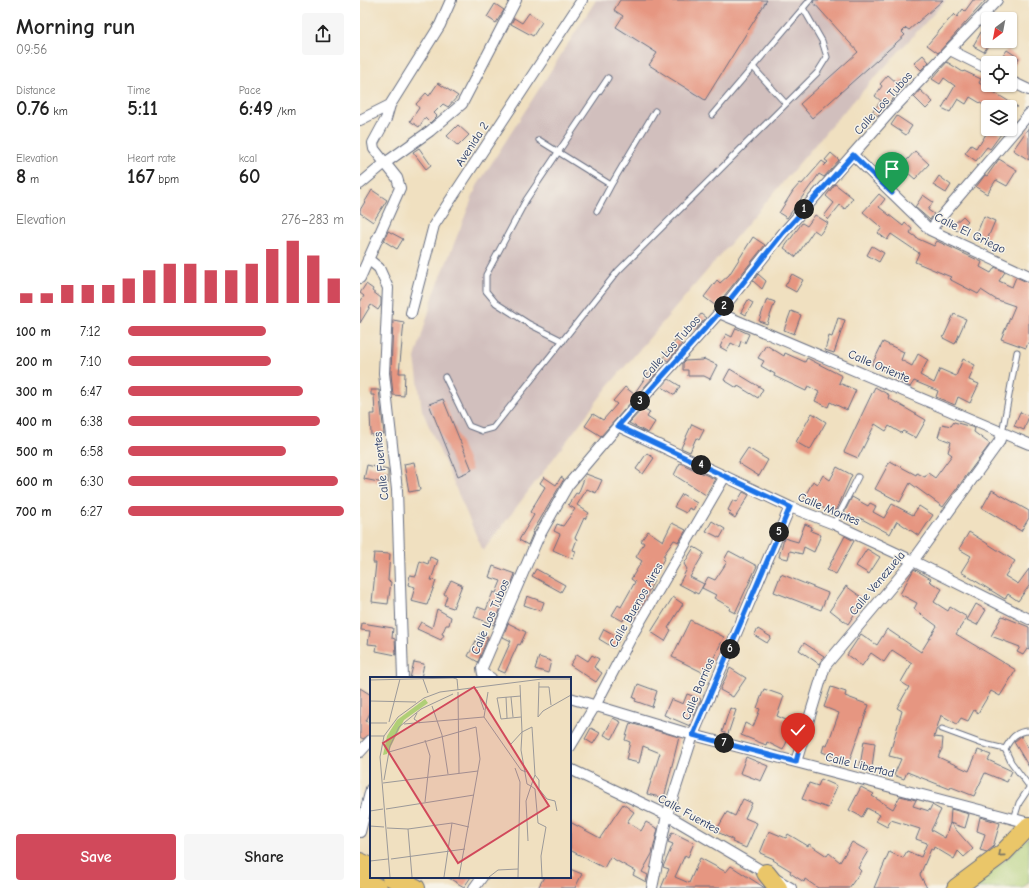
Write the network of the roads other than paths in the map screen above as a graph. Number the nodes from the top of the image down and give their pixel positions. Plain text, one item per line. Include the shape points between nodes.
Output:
1 (451, 0) edge
2 (516, 0) edge
3 (582, 0) edge
4 (810, 0) edge
5 (997, 0) edge
6 (803, 8) junction
7 (950, 50) junction
8 (981, 66) edge
9 (753, 67) junction
10 (608, 78) dead end
11 (1017, 84) edge
12 (1029, 90) edge
13 (786, 104) junction
14 (390, 105) junction
15 (656, 111) dead end
16 (1029, 114) edge
17 (712, 115) dead end
18 (360, 120) edge
19 (539, 140) dead end
20 (560, 152) junction
21 (853, 155) junction
22 (385, 163) junction
23 (360, 184) edge
24 (611, 185) junction
25 (597, 211) dead end
26 (930, 230) junction
27 (368, 259) junction
28 (1029, 276) edge
29 (360, 278) edge
30 (411, 313) dead end
31 (719, 313) junction
32 (563, 340) junction
33 (1017, 352) dead end
34 (445, 376) dead end
35 (618, 426) junction
36 (1002, 433) junction
37 (1029, 444) edge
38 (725, 476) junction
39 (858, 477) dead end
40 (790, 507) junction
41 (834, 524) junction
42 (913, 561) junction
43 (1029, 620) edge
44 (487, 676) edge
45 (403, 677) edge
46 (571, 698) edge
47 (596, 704) junction
48 (942, 729) dead end
49 (1029, 731) edge
50 (693, 735) junction
51 (370, 741) edge
52 (571, 746) edge
53 (1005, 749) junction
54 (360, 752) edge
55 (796, 762) junction
56 (571, 769) edge
57 (1029, 787) edge
58 (370, 793) edge
59 (667, 815) junction
60 (1021, 823) edge
61 (1029, 823) edge
62 (360, 832) edge
63 (360, 862) edge
64 (370, 867) edge
65 (766, 873) junction
66 (393, 878) edge
67 (481, 878) edge
68 (360, 879) edge
69 (378, 888) edge
70 (416, 888) edge
71 (474, 888) edge
72 (652, 888) edge
73 (778, 888) edge
74 (791, 888) edge
75 (956, 888) edge

1 - 14 street via 440,25
2 - 22 street via 462,104
3 - 30 street, Avenida 2 via 434,225
4 - 6 lane
5 - 7 street, Calle Los Tubos
6 - 9 lane
6 - 13 lane via 822,41 827,57 817,73
7 - 8 street
7 - 21 street, Calle Los Tubos
9 - 13 lane
9 - 17 lane
10 - 20 lane
11 - 12 street
13 - 32 lane via 618,271
14 - 18 street
14 - 22 street via 373,144
15 - 24 lane
16 - 26 street
19 - 20 lane
20 - 24 lane
20 - 32 lane via 516,217 486,275 486,291 496,303 529,324
21 - 26 street, Calle El Griego
21 - 31 street, Calle Los Tubos via 783,233
22 - 23 street
22 - 27 street via 397,178 400,188
24 - 25 lane
26 - 28 street, Calle El Griego
27 - 29 street
27 - 45 street, Calle Fuentes via 379,268 388,288 384,373 397,490
31 - 35 street, Calle Los Tubos
31 - 36 street, Calle Oriente
32 - 34 lane via 493,428 482,431 469,426
33 - 36 lane
35 - 38 street, Calle Montes
35 - 44 street, Calle Los Tubos via 568,485 538,538 482,668
36 - 37 street, Calle Oriente
36 - 42 street, Calle Venezuela via 999,442
38 - 40 street, Calle Montes
38 - 47 street, Calle Buenos Aires via 634,632
39 - 41 lane
40 - 41 street, Calle Montes
40 - 50 street, Calle Barrios
41 - 42 street, Calle Montes
42 - 43 street, Calle Montes
42 - 55 street, Calle Venezuela via 825,666
46 - 47 street, Calle Libertad
47 - 50 street, Calle Libertad
47 - 52 street, Calle Buenos Aires
48 - 53 lane
49 - 53 lane via 1022,731 1011,737
50 - 55 street, Calle Libertad
50 - 59 street, Calle Barrios
51 - 54 street
53 - 57 lane
55 - 60 street, Calle Libertad
56 - 59 street, Calle Fuentes
57 - 60 lane via 1018,803
58 - 62 street
59 - 65 street, Calle Fuentes
59 - 72 street, Calle Barrios
60 - 61 street, Calle Libertad
60 -> 75 highway via 1003,853
63 - 64 highway
65 - 73 highway
65 - 74 street, Calle Fuentes
66 - 70 highway
67 - 71 street
68 - 69 highway

